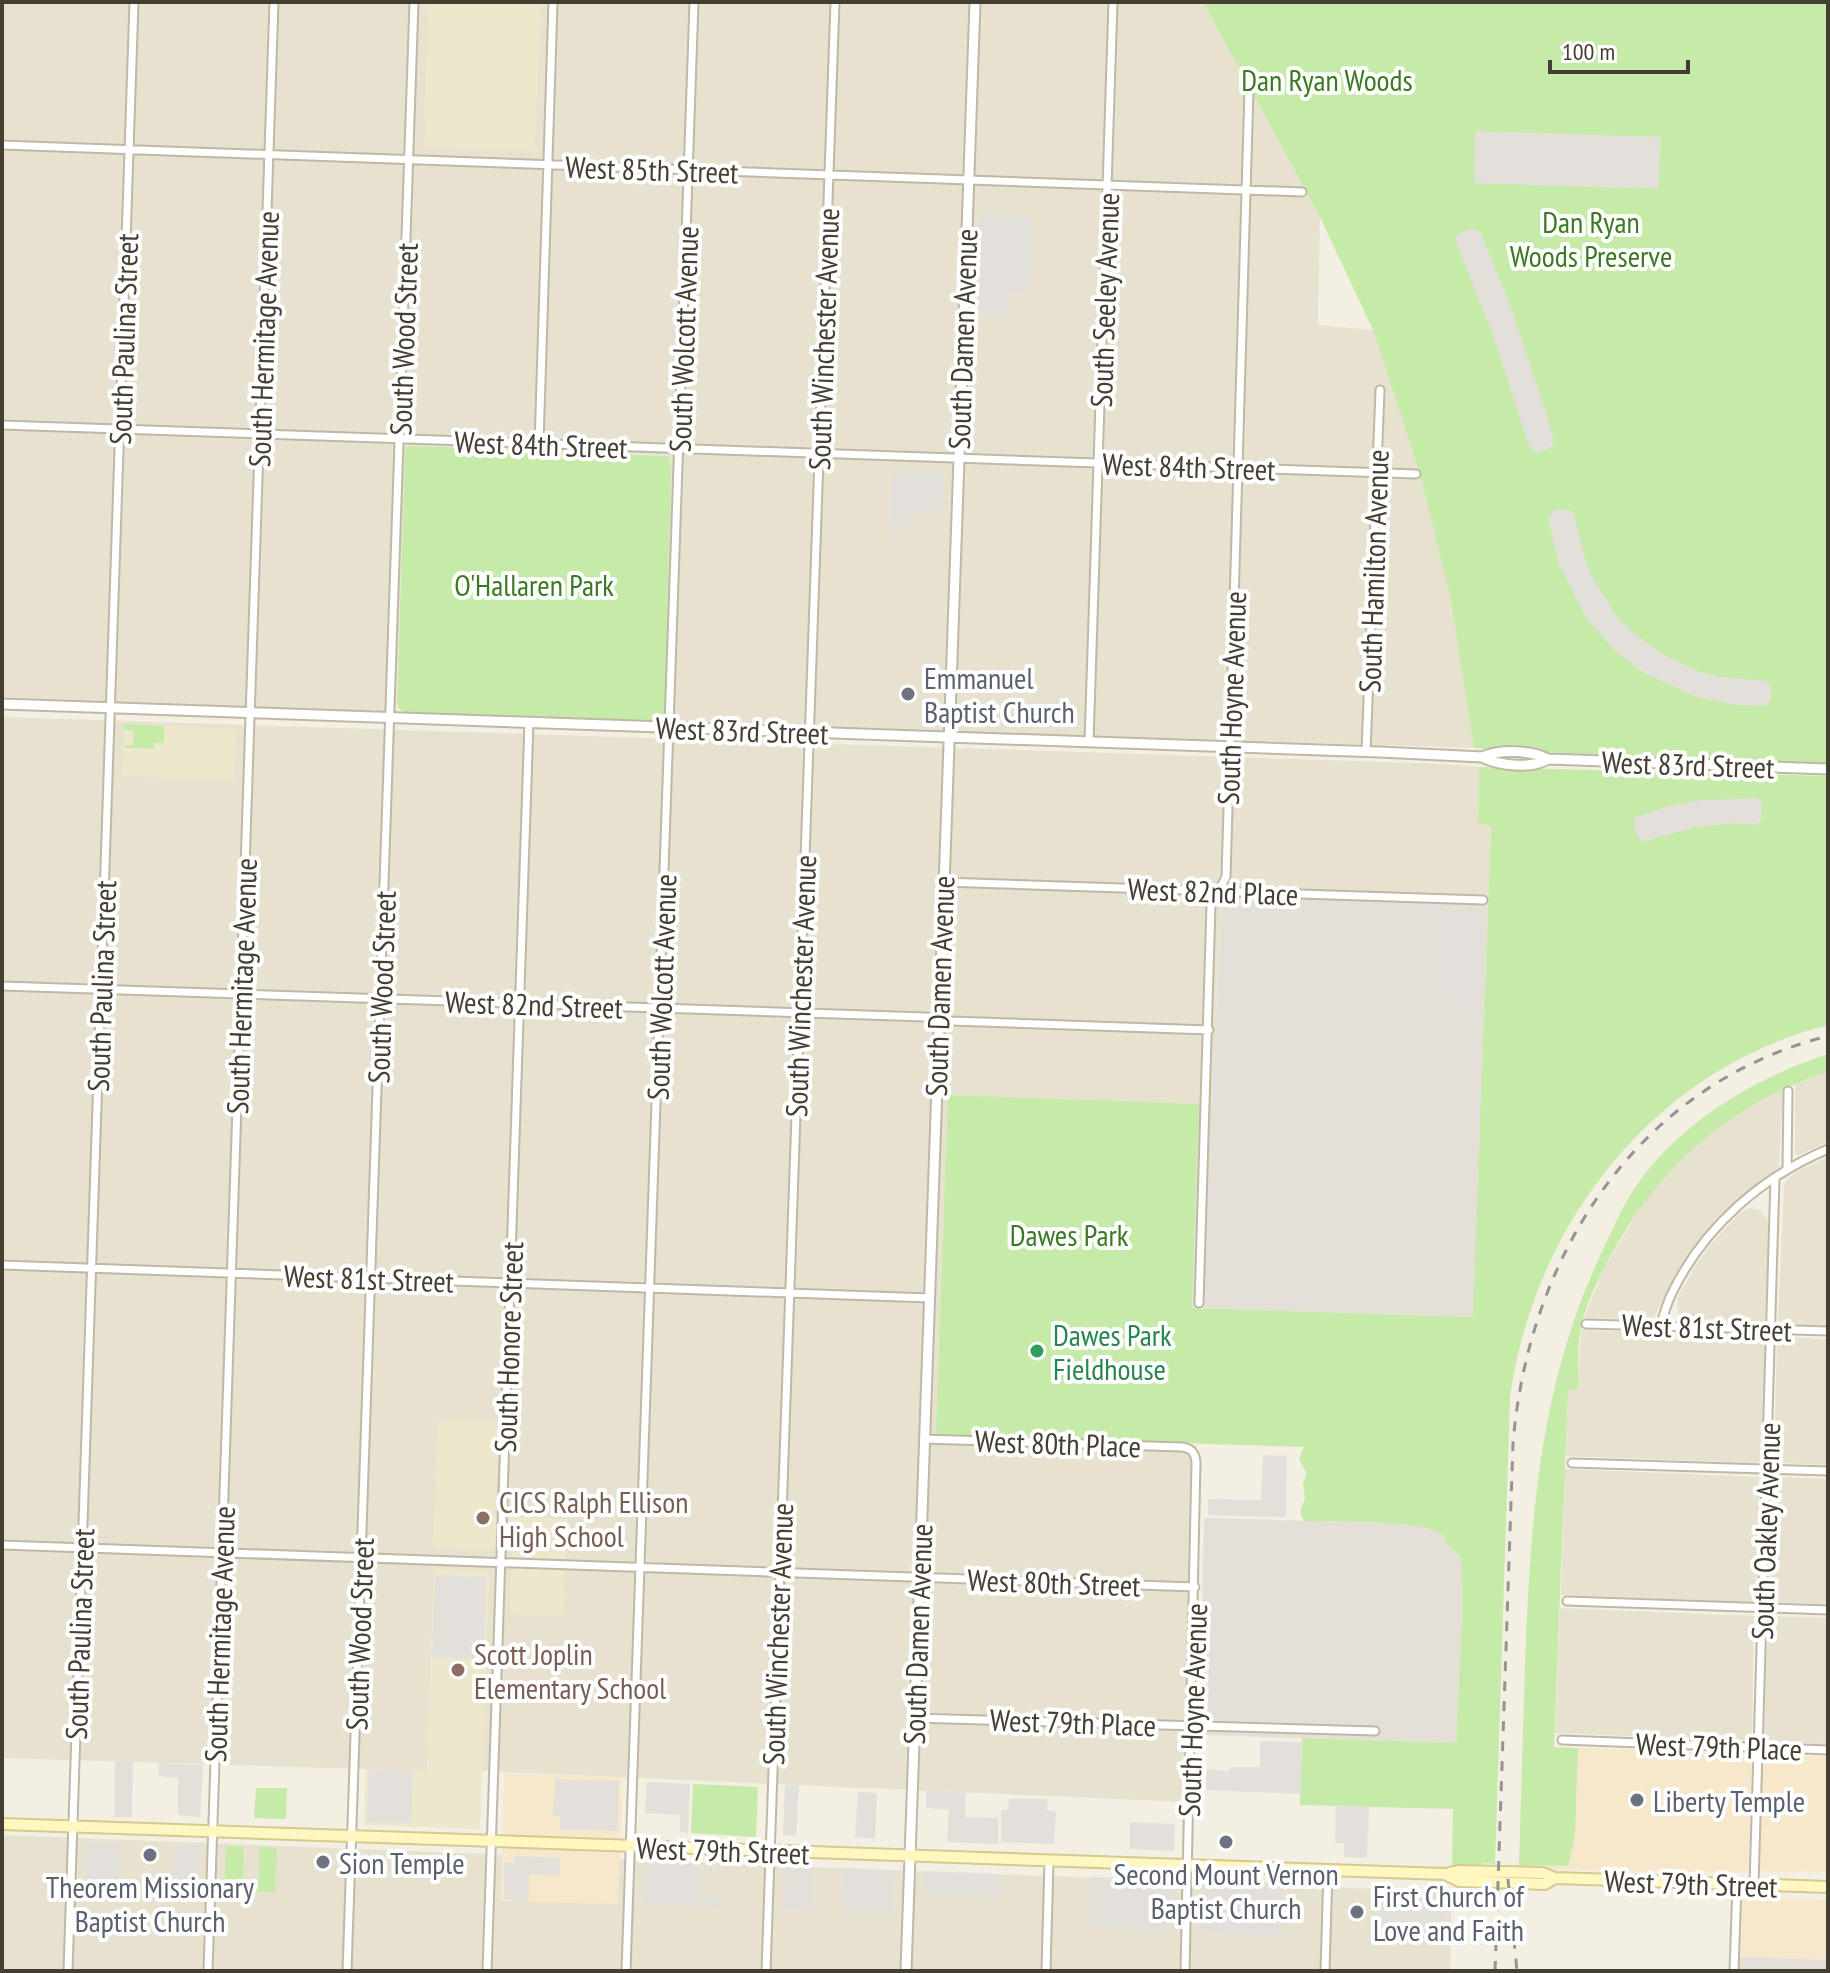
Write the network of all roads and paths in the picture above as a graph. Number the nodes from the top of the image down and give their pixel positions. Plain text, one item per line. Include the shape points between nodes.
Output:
1 (134, 2) edge
2 (274, 2) edge
3 (414, 2) edge
4 (553, 2) edge
5 (694, 2) edge
6 (835, 2) edge
7 (975, 2) edge
8 (1113, 2) edge
9 (1249, 90) dead end
10 (2, 145) edge
11 (129, 150) junction
12 (269, 155) junction
13 (409, 160) junction
14 (548, 165) junction
15 (688, 170) junction
16 (829, 175) junction
17 (968, 180) junction
18 (1107, 185) junction
19 (1247, 190) junction
20 (1302, 192) dead end
21 (1380, 390) dead end
22 (2, 425) edge
23 (120, 429) junction
24 (259, 434) junction
25 (400, 439) junction
26 (539, 444) junction
27 (679, 449) junction
28 (819, 453) junction
29 (958, 458) junction
30 (1098, 463) junction
31 (1237, 468) junction
32 (1377, 473) junction
33 (1416, 474) dead end
34 (2, 704) edge
35 (110, 708) junction
36 (250, 713) junction
37 (390, 718) junction
38 (529, 722) junction
39 (670, 727) junction
40 (809, 732) junction
41 (948, 737) junction
42 (1089, 742) junction
43 (1230, 747) junction
44 (1366, 752) junction
45 (1828, 769) edge
46 (943, 882) junction
47 (1219, 892) junction
48 (1483, 900) dead end
49 (2, 986) edge
50 (101, 989) junction
51 (241, 994) junction
52 (381, 999) junction
53 (520, 1004) junction
54 (660, 1008) junction
55 (799, 1013) junction
56 (938, 1020) junction
57 (1209, 1030) junction
58 (1788, 1091) dead end
59 (1828, 1149) edge
60 (1787, 1169) junction
61 (1775, 1178) junction
62 (2, 1265) edge
63 (91, 1268) junction
64 (231, 1273) junction
65 (371, 1278) junction
66 (510, 1283) junction
67 (650, 1288) junction
68 (789, 1293) junction
69 (929, 1298) junction
70 (1199, 1303) dead end
71 (1586, 1324) dead end
72 (1660, 1326) junction
73 (1772, 1330) junction
74 (1828, 1331) edge
75 (924, 1439) junction
76 (1191, 1450) joint
77 (1572, 1463) dead end
78 (1767, 1469) junction
79 (1828, 1471) edge
80 (2, 1545) edge
81 (82, 1548) junction
82 (222, 1553) junction
83 (361, 1558) junction
84 (500, 1562) junction
85 (640, 1567) junction
86 (780, 1572) junction
87 (919, 1577) junction
88 (1195, 1587) junction
89 (1567, 1601) dead end
90 (1763, 1608) junction
91 (1828, 1610) edge
92 (914, 1718) junction
93 (1191, 1725) junction
94 (1375, 1731) dead end
95 (1562, 1740) dead end
96 (1758, 1747) junction
97 (1828, 1750) edge
98 (2, 1824) edge
99 (73, 1827) junction
100 (213, 1832) junction
101 (352, 1837) junction
102 (492, 1842) junction
103 (630, 1847) junction
104 (770, 1851) junction
105 (910, 1857) junction
106 (1049, 1861) junction
107 (1187, 1865) junction
108 (1328, 1870) junction
109 (1737, 1884) junction
110 (1754, 1885) junction
111 (1828, 1887) edge
112 (68, 1971) edge
113 (208, 1971) edge
114 (347, 1971) edge
115 (487, 1971) edge
116 (626, 1971) edge
117 (766, 1971) edge
118 (906, 1971) edge
119 (1046, 1971) edge
120 (1185, 1971) edge
121 (1325, 1971) edge
122 (1734, 1971) edge

1 - 11 street, South Paulina Street
2 - 12 street, South Hermitage Avenue
3 - 13 street, South Wood Street
4 - 14 street
5 - 15 street, South Wolcott Avenue
6 - 16 street, South Winchester Avenue
7 - 17 street, South Damen Avenue
8 - 18 street, South Seeley Avenue
9 - 19 street, South Hoyne Avenue
10 - 11 street, West 85th Street
11 - 12 street, West 85th Street
11 - 23 street, South Paulina Street
12 - 13 street, West 85th Street
12 - 24 street, South Hermitage Avenue
13 - 14 street, West 85th Street
13 - 25 street, South Wood Street
14 - 15 street, West 85th Street
14 - 26 street
15 - 16 street, West 85th Street
15 - 27 street, South Wolcott Avenue
16 - 17 street, West 85th Street
16 - 28 street, South Winchester Avenue
17 - 18 street, West 85th Street
17 - 29 street, South Damen Avenue
18 - 19 street, West 85th Street
18 - 30 street, South Seeley Avenue
19 - 20 street, West 85th Street
19 - 31 street, South Hoyne Avenue
21 - 32 street, South Hamilton Avenue
22 - 23 street, West 84th Street
23 - 24 street, West 84th Street
23 - 35 street, South Paulina Street
24 - 25 street, West 84th Street
24 - 36 street, South Hermitage Avenue
25 - 26 street, West 84th Street
25 - 37 street, South Wood Street
26 - 27 street, West 84th Street
27 - 28 street, West 84th Street
27 - 39 street, South Wolcott Avenue
28 - 29 street, West 84th Street
28 - 40 street, South Winchester Avenue
29 - 30 street, West 84th Street
29 - 41 street, South Damen Avenue
30 - 31 street, West 84th Street
30 - 42 street, South Seeley Avenue
31 - 32 street, West 84th Street
31 - 43 street, South Hoyne Avenue
32 - 33 street, West 84th Street
32 - 44 street, South Hamilton Avenue
34 - 35 street, West 83rd Street
35 - 36 street, West 83rd Street
35 - 50 street, South Paulina Street
36 - 37 street, West 83rd Street
36 - 51 street, South Hermitage Avenue
37 - 38 street, West 83rd Street
37 - 52 street, South Wood Street
38 - 39 street, West 83rd Street
38 - 53 street, South Honore Street
39 - 40 street, West 83rd Street
39 - 54 street, South Wolcott Avenue
40 - 41 street, West 83rd Street
40 - 55 street, South Winchester Avenue
41 - 42 street, West 83rd Street
41 - 46 street, South Damen Avenue
42 - 43 street, West 83rd Street
43 - 44 street, West 83rd Street
43 - 47 street, South Hoyne Avenue via 1226,877
44 - 45 street, West 83rd Street via 1538,765 1548,759
46 - 47 street, West 82nd Place
46 - 56 street, South Damen Avenue
47 - 48 street, West 82nd Place
47 - 57 street, South Hoyne Avenue via 1211,905
49 - 50 street, West 82nd Street
50 - 51 street, West 82nd Street
50 - 63 street, South Paulina Street
51 - 52 street, West 82nd Street
51 - 64 street, South Hermitage Avenue
52 - 53 street, West 82nd Street
52 - 65 street, South Wood Street
53 - 54 street, West 82nd Street
53 - 66 street, South Honore Street
54 - 55 street, West 82nd Street
54 - 67 street, South Wolcott Avenue
55 - 56 street, West 82nd Street
55 - 68 street, South Winchester Avenue
56 - 57 street, West 82nd Street
56 - 69 street, South Damen Avenue
57 - 70 street, South Hoyne Avenue
58 - 60 street
59 - 60 street
60 - 61 street
61 - 72 street via 1729,1214 1697,1252 1671,1295
61 - 73 street, South Oakley Avenue
62 - 63 street, West 81st Street
63 - 64 street, West 81st Street
63 - 81 street, South Paulina Street
64 - 65 street, West 81st Street
64 - 82 street, South Hermitage Avenue
65 - 66 street, West 81st Street
65 - 83 street, South Wood Street
66 - 67 street, West 81st Street
66 - 84 street, South Honore Street
67 - 68 street, West 81st Street
67 - 85 street, South Wolcott Avenue
68 - 69 street, West 81st Street
68 - 86 street, South Winchester Avenue
69 - 75 street, South Damen Avenue
71 - 72 street, West 81st Street
72 - 73 street, West 81st Street
73 - 74 street, West 81st Street
73 - 78 street, South Oakley Avenue
75 - 76 street, West 80th Place
75 - 87 street, South Damen Avenue
76 - 88 street, South Hoyne Avenue via 1196,1462
77 - 78 street
78 - 79 street
78 - 90 street, South Oakley Avenue
80 - 81 street, West 80th Street
81 - 82 street, West 80th Street
81 - 99 street, South Paulina Street
82 - 83 street, West 80th Street
82 - 100 street, South Hermitage Avenue
83 - 84 street, West 80th Street
83 - 101 street, South Wood Street
84 - 85 street, West 80th Street
84 - 102 street, South Honore Street
85 - 86 street, West 80th Street
85 - 103 street, South Wolcott Avenue
86 - 87 street, West 80th Street
86 - 104 street, South Winchester Avenue
87 - 88 street, West 80th Street
87 - 92 street, South Damen Avenue
88 - 93 street, South Hoyne Avenue
89 - 90 street
90 - 91 street
90 - 96 street, South Oakley Avenue
92 - 93 street, West 79th Place
92 - 105 street, South Damen Avenue
93 - 94 street, West 79th Place
93 - 107 street, South Hoyne Avenue
95 - 96 street, West 79th Place
96 - 97 street, West 79th Place
96 - 110 street, South Oakley Avenue
98 - 99 main road, West 79th Street
99 - 100 main road, West 79th Street
99 - 112 street, South Paulina Street
100 - 101 main road, West 79th Street
100 - 113 street, South Hermitage Avenue
101 - 102 main road, West 79th Street
101 - 114 street, South Wood Street
102 - 103 main road, West 79th Street
102 - 115 street, South Honore Street
103 - 104 main road, West 79th Street
103 - 116 street, South Wolcott Avenue
104 - 105 main road, West 79th Street
104 - 117 street, South Winchester Avenue
105 - 106 main road, West 79th Street
105 - 118 street, South Damen Avenue
106 - 107 main road, West 79th Street
106 - 119 street
107 - 108 main road, West 79th Street
107 - 120 street, South Hoyne Avenue
108 - 109 main road, West 79th Street via 1543,1873 1555,1878
108 - 121 street
109 - 110 main road, West 79th Street
109 - 122 street
110 - 111 main road, West 79th Street

